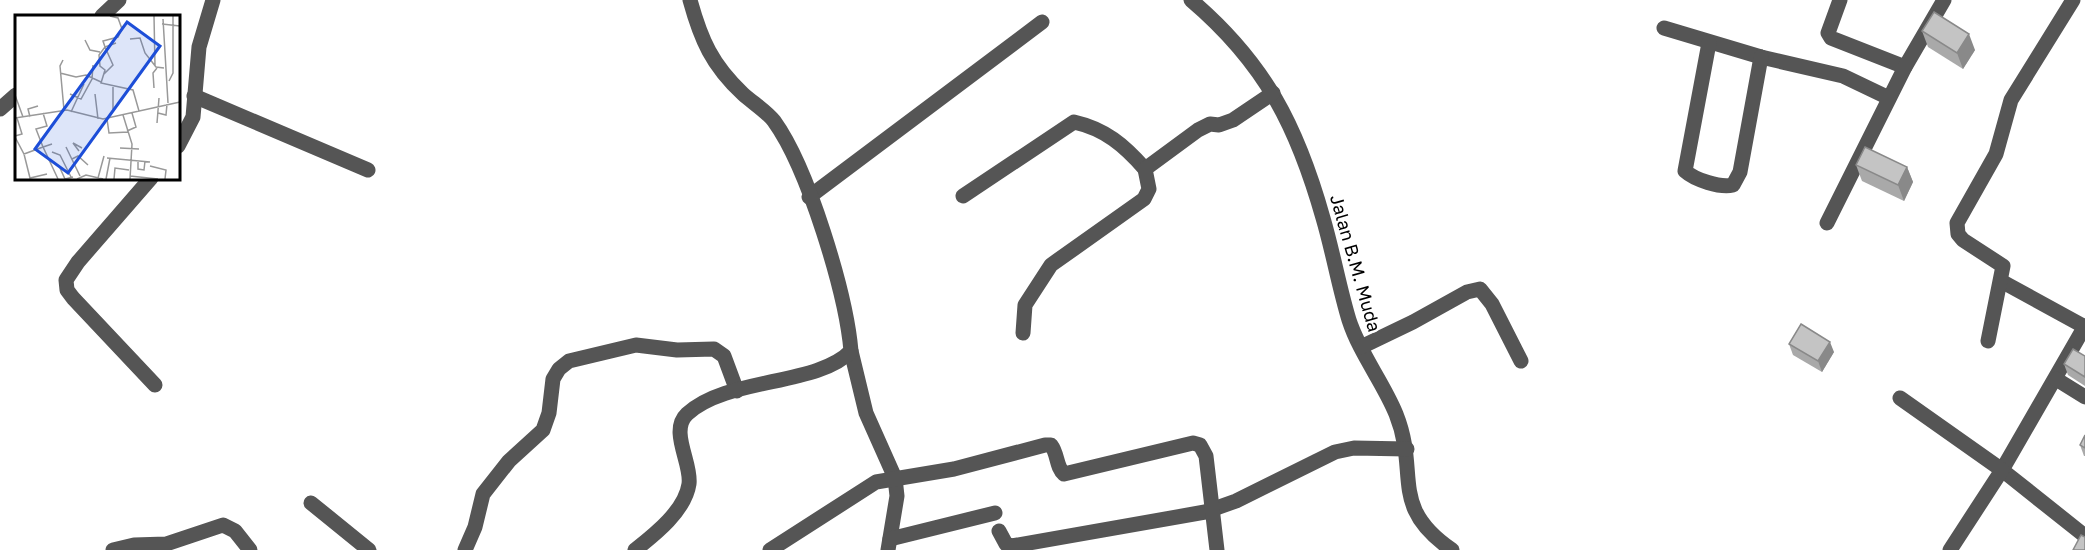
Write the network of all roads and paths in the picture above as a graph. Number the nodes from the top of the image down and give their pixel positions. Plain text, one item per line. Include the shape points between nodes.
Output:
1 (119, 0) edge
2 (213, 0) edge
3 (690, 0) edge
4 (1840, 0) edge
5 (1944, 0) edge
6 (2073, 0) edge
7 (1198, 2) edge
8 (103, 15) edge
9 (1042, 22) dead end
10 (1664, 28) dead end
11 (1709, 42) junction
12 (1761, 57) junction
13 (1905, 67) junction
14 (1273, 93) junction
15 (15, 96) edge
16 (194, 96) junction
17 (1889, 98) junction
18 (0, 109) edge
19 (180, 142) edge
20 (1145, 169) junction
21 (368, 170) dead end
22 (149, 180) edge
23 (963, 196) dead end
24 (809, 197) junction
25 (1827, 224) dead end
26 (2001, 281) junction
27 (2085, 326) edge
28 (1023, 333) dead end
29 (1988, 341) dead end
30 (1361, 347) junction
31 (850, 351) junction
32 (1521, 361) dead end
33 (2056, 379) junction
34 (155, 385) dead end
35 (736, 391) junction
36 (2085, 397) edge
37 (1900, 398) dead end
38 (1407, 449) junction
39 (2002, 470) junction
40 (895, 478) junction
41 (311, 503) dead end
42 (1210, 510) junction
43 (995, 513) dead end
44 (999, 531) dead end
45 (2085, 536) edge
46 (655, 543) edge
47 (889, 544) edge
48 (1433, 544) edge
49 (468, 545) edge
50 (113, 550) edge
51 (250, 550) edge
52 (369, 550) edge
53 (634, 550) edge
54 (770, 550) edge
55 (1217, 550) edge
56 (1452, 550) edge
57 (1950, 550) edge

1 - 8 street
2 - 16 street via 199,47
3 - 24 street via 710,57 773,120 794,157
4 - 13 street via 1828,33 1831,38
5 - 13 street
6 - 26 street via 2010,100 1996,154 1957,224 1963,240 2003,266
7 - 14 street, Jalan B.M. Muda via 1238,45
9 - 24 street
10 - 11 street
11 - 12 street
11 - 12 street via 1685,171 1690,176 1733,185 1740,172
12 - 17 street via 1843,76
13 - 17 street
14 - 20 street via 1233,120 1198,130
14 - 30 street, Jalan B.M. Muda via 1302,152
15 - 18 street
16 - 19 street via 193,117
16 - 21 street
17 - 25 street
20 - 23 street via 1113,137 1074,122
20 - 28 street via 1149,189 1144,199 1051,265 1025,305
22 - 34 street via 66,280 73,298
24 - 31 street via 827,246 849,330
26 - 27 street
26 - 29 street
27 - 33 street
30 - 32 street via 1480,289 1492,304
30 - 38 street, Jalan B.M. Muda via 1396,414
31 - 35 street via 841,361 824,369
31 - 40 street via 866,413
33 - 36 street
33 - 39 street
35 - 46 street via 707,402 684,418 680,432 689,486
35 - 49 street via 724,356 714,349 636,345 569,361 554,379 543,430 509,461 483,494
37 - 39 street
38 - 42 street via 1354,448 1335,452
38 - 48 street, Jalan B.M. Muda via 1408,492
39 - 45 street
39 - 57 street
40 - 42 street via 954,469 1045,445 1055,450 1064,474 1193,443 1200,445 1206,456
40 - 47 street via 897,496
40 - 54 street via 876,482
41 - 52 street
42 - 44 street via 1012,546 1006,544
42 - 55 street
43 - 47 street
46 - 53 street
48 - 56 street, Jalan B.M. Muda
50 - 51 street via 166,544 223,525 235,531

